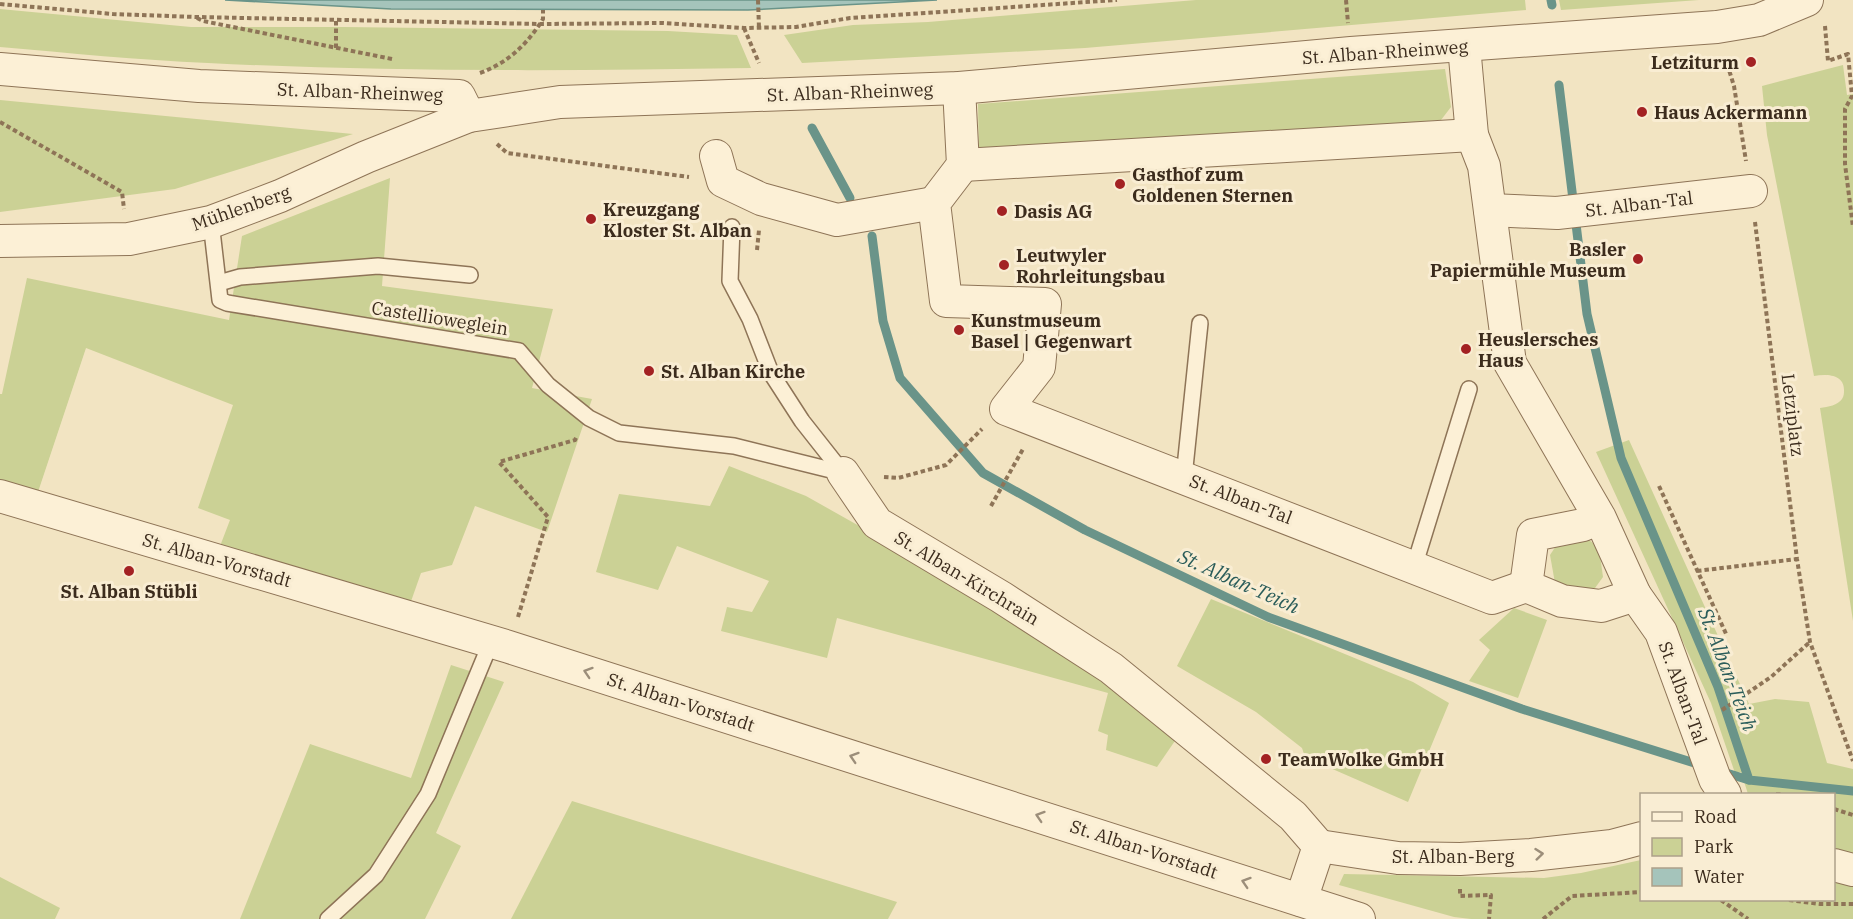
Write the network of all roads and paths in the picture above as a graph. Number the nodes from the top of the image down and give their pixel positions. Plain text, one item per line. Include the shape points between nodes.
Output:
1 (758, 0) edge
2 (1117, 0) edge
3 (1807, 0) edge
4 (0, 4) edge
5 (543, 10) dead end
6 (196, 17) junction
7 (336, 20) junction
8 (540, 24) junction
9 (1717, 27) junction
10 (759, 28) junction
11 (1464, 46) junction
12 (336, 48) junction
13 (1826, 52) dead end
14 (403, 62) dead end
15 (492, 68) dead end
16 (0, 69) edge
17 (959, 88) junction
18 (1852, 96) edge
19 (469, 116) junction
20 (0, 122) edge
21 (1472, 135) junction
22 (507, 153) dead end
23 (963, 165) junction
24 (719, 169) joint
25 (1751, 191) junction
26 (934, 203) junction
27 (1490, 210) junction
28 (211, 222) junction
29 (732, 227) dead end
30 (1853, 227) edge
31 (129, 239) junction
32 (0, 242) edge
33 (470, 274) dead end
34 (219, 283) junction
35 (1200, 323) dead end
36 (1469, 388) dead end
37 (977, 434) dead end
38 (575, 440) dead end
39 (1025, 447) dead end
40 (843, 473) junction
41 (1184, 477) junction
42 (1659, 486) dead end
43 (0, 496) edge
44 (991, 506) dead end
45 (1600, 518) junction
46 (1797, 558) junction
47 (1414, 567) junction
48 (1697, 571) junction
49 (1526, 586) junction
50 (1635, 595) junction
51 (1727, 636) dead end
52 (1810, 642) junction
53 (500, 644) junction
54 (1716, 714) dead end
55 (1853, 761) edge
56 (1720, 787) edge
57 (1835, 810) edge
58 (1853, 815) edge
59 (1640, 838) edge
60 (1319, 846) junction
61 (1835, 866) edge
62 (1853, 870) edge
63 (1640, 892) edge
64 (1301, 900) junction
65 (1722, 901) edge
66 (1797, 901) edge
67 (1853, 904) edge
68 (327, 919) edge
69 (1359, 919) edge
70 (1543, 919) edge
71 (1748, 919) edge

1 - 10 path
2 - 10 path
3 - 9 street, St. Alban-Rheinweg via 1759,20
4 - 6 path
5 - 8 path
6 - 7 path
6 - 12 path
7 - 8 path
7 - 12 path
8 - 10 path via 662,23
8 - 15 path via 516,53
9 - 11 street, St. Alban-Rheinweg
9 - 25 path, Letziplatz via 1734,86
11 - 17 street, St. Alban-Rheinweg
11 - 21 street, St. Alban-Tal
12 - 14 path
13 - 18 path via 1828,61 1848,54
16 - 19 street, St. Alban-Rheinweg via 199,86 459,96
17 - 19 street, St. Alban-Rheinweg via 560,102
17 - 23 street, St. Alban-Rheinweg
18 - 30 path via 1845,109 1845,164
19 - 28 street, Mühlenberg
20 - 31 path via 122,192
21 - 23 street
21 - 27 street, St. Alban-Tal via 1484,166
22 - 24 path
23 - 26 street
24 - 26 street via 761,199 837,220
25 - 27 street, St. Alban-Tal via 1557,213
25 - 46 path, Letziplatz
26 - 41 street, St. Alban-Tal via 946,301 1045,304 1039,367 1006,409
27 - 45 street, St. Alban-Tal via 1510,363
28 - 31 street, Mühlenberg
28 - 34 lane, Castellioweglein
29 - 40 lane, St. Alban-Kirchrain via 730,281 771,373 802,422
31 - 32 street, Mühlenberg
33 - 34 lane via 378,266 240,277
34 - 40 lane, Castellioweglein via 220,300 227,303 519,351 556,392 589,418 619,433 734,446
35 - 41 lane
36 - 47 lane
37 - 40 path via 946,465 898,478
38 - 53 path via 499,462 548,517
39 - 44 path
40 - 60 street, St. Alban-Kirchrain via 877,524 1111,668 1293,816
41 - 47 street, St. Alban-Tal
42 - 48 path
43 - 53 street, St. Alban-Vorstadt
45 - 49 street via 1533,536
45 - 50 street, St. Alban-Tal
46 - 48 path
46 - 52 path, Letziplatz
47 - 49 street, St. Alban-Tal via 1492,598
48 - 51 path
49 - 50 street via 1562,601 1601,606
50 - 56 street, St. Alban-Tal via 1661,632
52 - 54 path via 1771,677
52 - 55 path, Letziplatz
64 -> 53 street, St. Alban-Vorstadt
53 - 68 lane via 428,794 376,875
57 - 58 path
60 -> 59 street, St. Alban-Berg via 1398,858 1460,859 1600,848
60 - 64 street
61 - 62 street
63 - 70 path via 1572,896
64 - 69 street, St. Alban-Vorstadt
65 - 71 path
66 - 67 path

